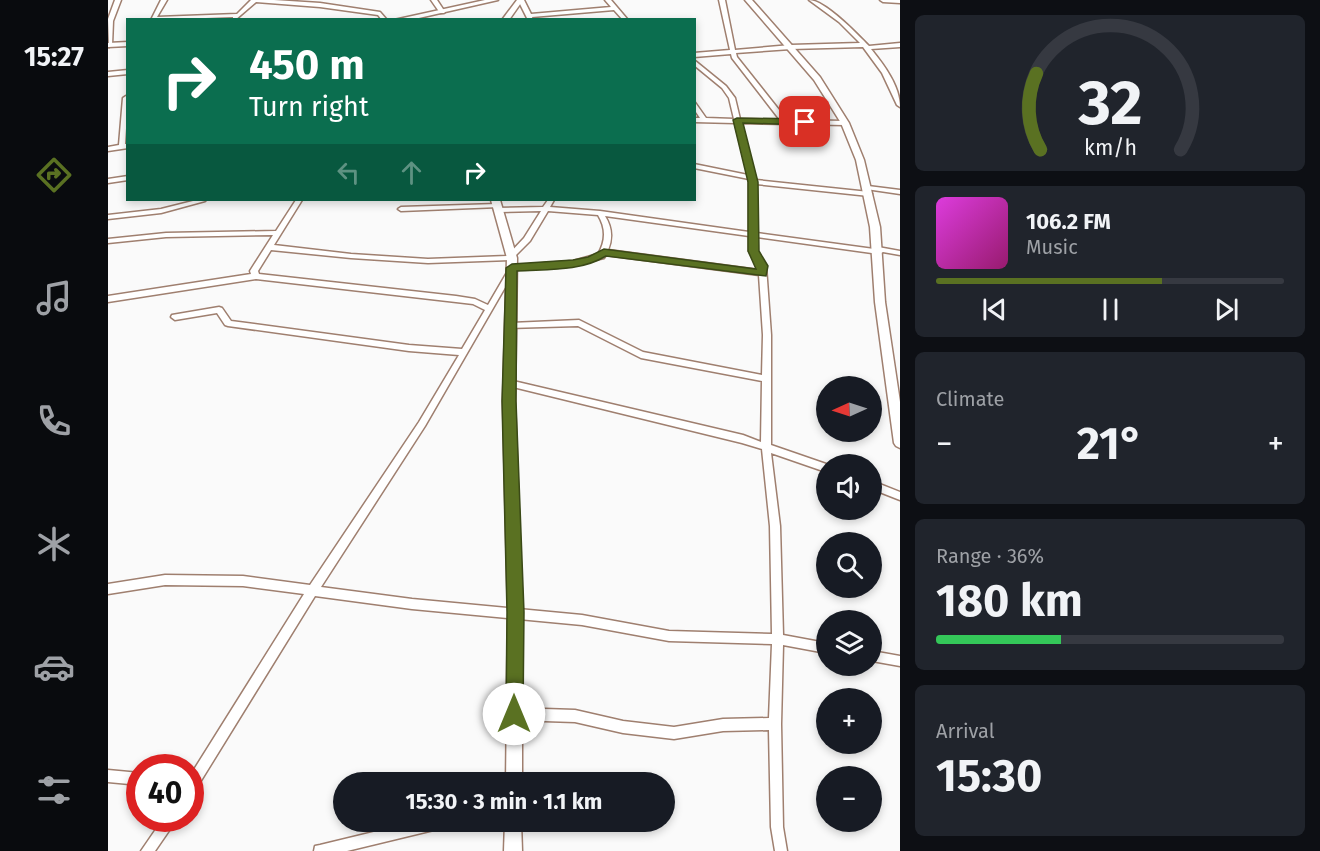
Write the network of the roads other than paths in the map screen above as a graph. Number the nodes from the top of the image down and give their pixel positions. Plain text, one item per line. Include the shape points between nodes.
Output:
1 (118, 0) edge
2 (164, 0) edge
3 (255, 0) edge
4 (434, 0) edge
5 (495, 0) edge
6 (520, 0) edge
7 (608, 0) edge
8 (722, 0) edge
9 (747, 0) edge
10 (812, 0) edge
11 (883, 0) edge
12 (289, 1) edge
13 (900, 2) edge
14 (616, 8) junction
15 (442, 12) junction
16 (239, 15) junction
17 (154, 18) edge
18 (174, 18) edge
19 (235, 18) edge
20 (383, 18) edge
21 (404, 18) edge
22 (506, 18) edge
23 (531, 18) edge
24 (624, 18) edge
25 (109, 21) edge
26 (108, 45) edge
27 (126, 45) edge
28 (900, 45) edge
29 (790, 46) junction
30 (866, 47) junction
31 (733, 51) junction
32 (696, 55) edge
33 (696, 64) edge
34 (126, 72) edge
35 (108, 74) edge
36 (897, 90) edge
37 (126, 98) dead end
38 (900, 105) edge
39 (696, 106) edge
40 (696, 120) edge
41 (704, 120) junction
42 (737, 120) junction
43 (785, 122) junction
44 (845, 123) junction
45 (125, 146) edge
46 (108, 149) edge
47 (696, 166) edge
48 (126, 178) edge
49 (753, 180) junction
50 (108, 181) edge
51 (868, 191) junction
52 (900, 192) edge
53 (199, 201) edge
54 (298, 201) edge
55 (550, 201) edge
56 (497, 205) edge
57 (401, 209) dead end
58 (546, 209) junction
59 (600, 213) junction
60 (108, 218) edge
61 (278, 232) junction
62 (753, 234) junction
63 (108, 242) edge
64 (269, 247) junction
65 (878, 250) junction
66 (604, 252) junction
67 (900, 253) edge
68 (512, 263) junction
69 (762, 273) junction
70 (255, 276) junction
71 (108, 299) edge
72 (488, 308) junction
73 (175, 317) dead end
74 (510, 326) junction
75 (463, 352) junction
76 (766, 379) junction
77 (509, 383) junction
78 (900, 443) edge
79 (766, 445) junction
80 (816, 464) edge
81 (882, 489) edge
82 (900, 496) edge
83 (108, 589) edge
84 (313, 590) junction
85 (515, 612) junction
86 (777, 639) junction
87 (816, 646) edge
88 (882, 658) edge
89 (900, 661) edge
90 (514, 714) junction
91 (774, 724) junction
92 (204, 765) edge
93 (514, 772) edge
94 (108, 776) edge
95 (126, 778) edge
96 (161, 832) edge
97 (406, 832) edge
98 (513, 832) edge
99 (147, 851) edge
100 (321, 851) edge
101 (513, 851) edge
102 (781, 851) edge

1 - 25 street
2 - 17 street
3 - 12 street
3 - 16 street
4 - 15 street
5 - 15 street
6 - 22 street
6 - 23 street
7 - 14 street
8 - 31 street
9 - 29 street
10 - 30 street via 834,15
11 - 13 street
12 - 20 street via 380,14
14 - 23 street
14 - 24 street
15 - 21 street
16 - 18 street
16 - 19 street
25 - 26 street
26 - 27 street
28 - 30 street
29 - 30 street
29 - 31 street
29 - 44 street
30 - 36 street
31 - 32 street
31 - 43 street
33 - 42 street via 724,87 732,98
34 - 35 street
36 - 38 street
37 - 45 street
39 - 41 street
40 - 41 street
41 - 42 street
42 - 43 street
42 - 49 street
43 - 44 street
44 - 51 street
45 - 46 street
47 - 49 street
48 - 50 street
49 - 51 street
49 - 62 street
51 - 52 street
51 - 65 street
53 - 60 street
54 - 61 street
55 - 58 street
56 - 57 street
56 - 58 street
56 - 68 street
58 - 59 street
58 - 68 street
59 - 62 street
59 - 66 street via 606,221 608,236
61 - 63 street via 166,235
61 - 64 street
62 - 65 street
62 - 69 street via 753,251
64 - 68 street via 351,256
64 - 70 street via 254,271
65 - 67 street
65 - 78 street via 880,302
66 - 68 street via 591,260 573,263
66 - 69 street
68 - 72 street
68 - 74 street
69 - 76 street
70 - 71 street
70 - 72 street via 456,299
72 - 75 street
73 - 75 street via 219,310 228,323
74 - 76 street via 579,323 640,355
74 - 77 street
75 - 84 street via 422,424
76 - 79 street
77 - 79 street
77 - 85 street
79 - 80 street
79 - 86 street via 775,526
81 - 82 street
83 - 84 street via 165,580 204,579
84 - 85 street via 412,604
84 - 92 street
85 - 86 street via 669,636
85 - 90 street
86 - 87 street
86 - 91 street
88 - 89 street
90 - 91 street via 575,716 674,733 723,725
90 - 93 street
91 - 102 street via 776,816
94 - 95 street
96 - 99 street
97 - 100 street
98 - 101 street

